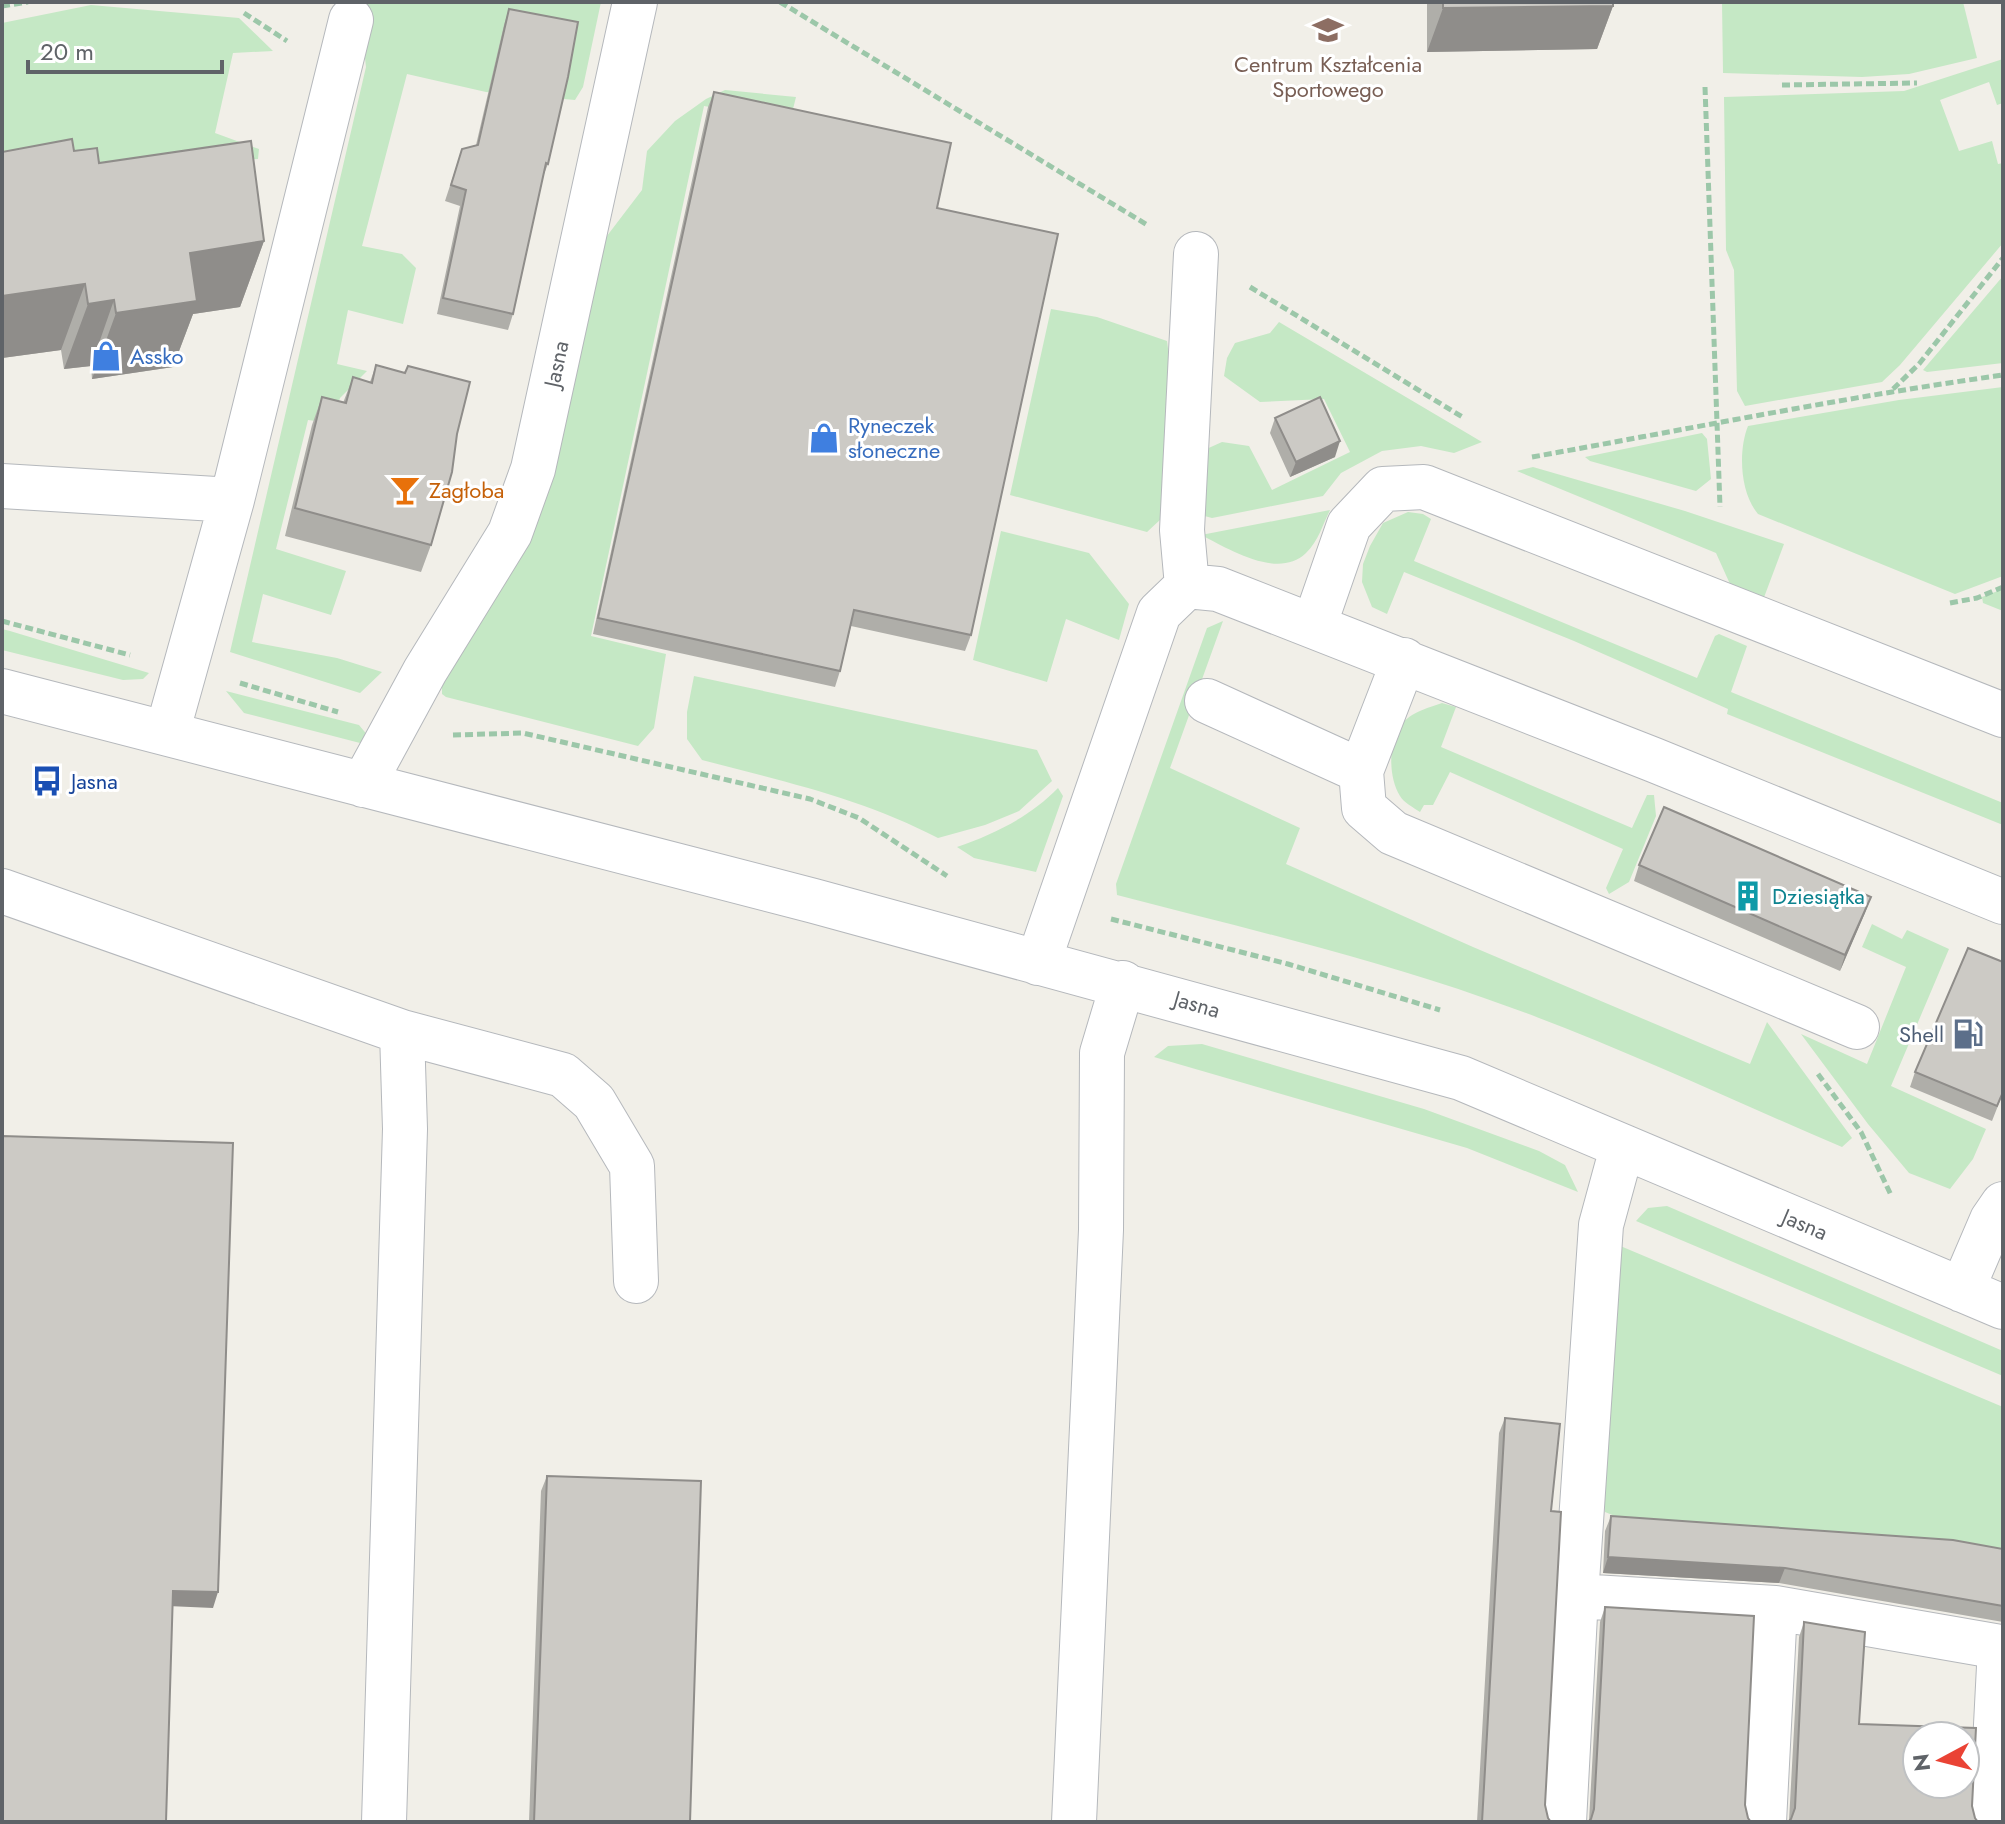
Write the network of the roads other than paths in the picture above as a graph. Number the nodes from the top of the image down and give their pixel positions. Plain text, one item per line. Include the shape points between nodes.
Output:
1 (635, 2) edge
2 (351, 20) dead end
3 (1196, 254) road end
4 (2, 486) edge
5 (232, 500) junction
6 (1187, 586) junction
7 (1314, 626) junction
8 (1404, 660) junction
9 (2, 691) edge
10 (1207, 701) dead end
11 (2003, 715) edge
12 (167, 733) junction
13 (1361, 771) junction
14 (363, 785) junction
15 (2, 891) edge
16 (2003, 902) edge
17 (1038, 963) junction
18 (1123, 983) junction
19 (1857, 1027) dead end
20 (402, 1032) junction
21 (1622, 1148) junction
22 (2003, 1204) edge
23 (636, 1281) dead end
24 (1962, 1290) junction
25 (2003, 1307) edge
26 (1576, 1596) junction
27 (1775, 1608) junction
28 (2002, 1647) edge
29 (384, 1822) edge
30 (1074, 1822) edge
31 (1564, 1822) edge
32 (1764, 1822) edge
33 (1991, 1822) edge

1 - 14 street, Jasna via 533,469 510,533
2 - 5 street
3 - 6 street via 1182,530
4 - 5 street
5 - 12 street
6 - 7 street via 1218,589
6 - 17 street via 1159,613
7 - 8 street
7 - 11 street via 1349,525 1383,489 1424,487
8 - 13 street
8 - 16 street
9 - 12 street, Jasna
10 - 13 street
12 - 14 street, Jasna
13 - 19 street via 1364,808 1393,833
14 - 17 street, Jasna
15 - 20 street
17 - 18 street, Jasna
18 - 21 street, Jasna via 1461,1078
18 - 30 street via 1102,1053 1101,1230
20 - 23 street via 563,1075 594,1102 632,1166
20 - 29 street via 405,1129
21 - 24 street, Jasna
21 - 26 street via 1601,1225
22 - 24 street
24 - 25 street, Jasna
26 - 27 street
26 - 31 street
27 - 28 street
27 - 32 street
28 - 33 street

